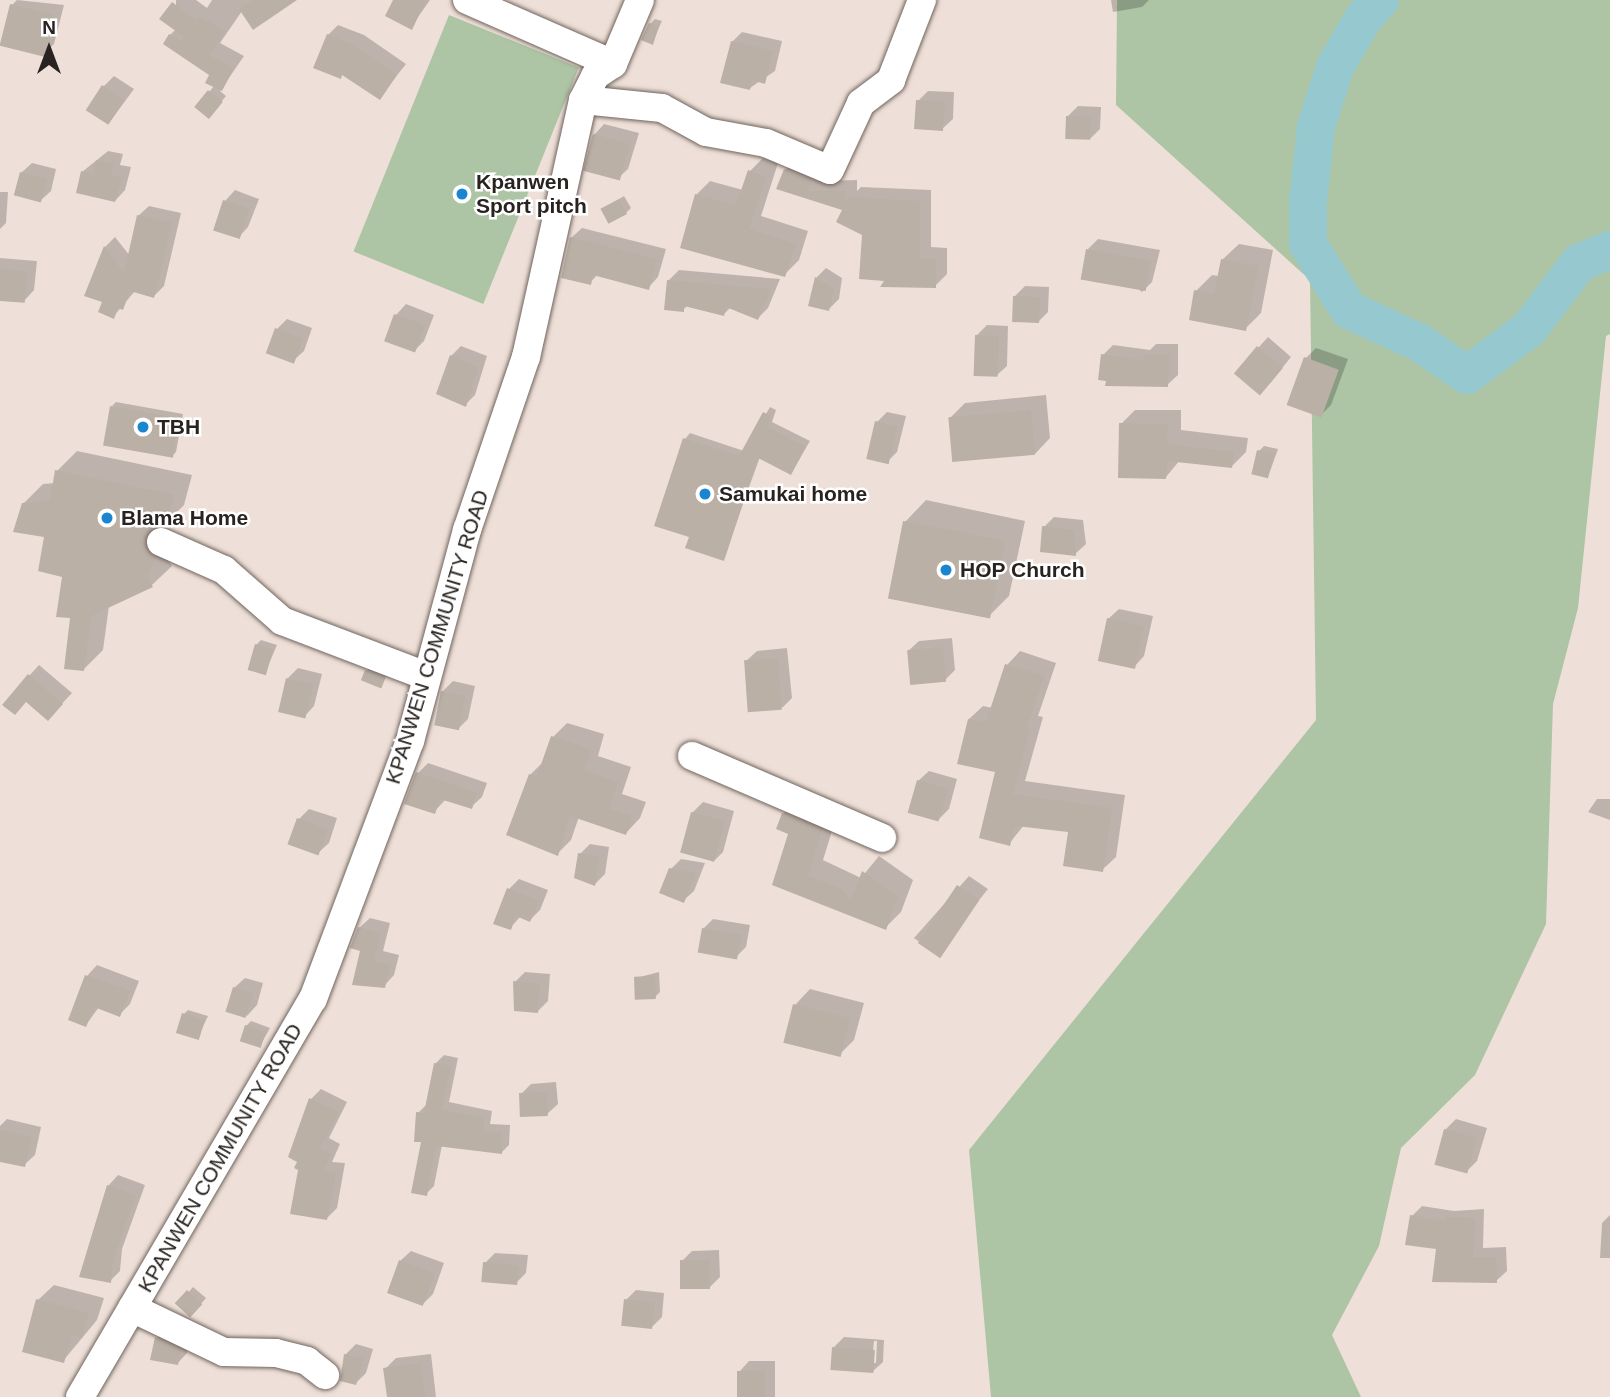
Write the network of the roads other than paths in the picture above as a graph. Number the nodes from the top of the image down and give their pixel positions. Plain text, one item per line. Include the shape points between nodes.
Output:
1 (467, 0) edge
2 (640, 0) edge
3 (922, 0) edge
4 (613, 64) junction
5 (583, 100) junction
6 (161, 542) dead end
7 (426, 676) junction
8 (692, 756) dead end
9 (882, 838) dead end
10 (132, 1308) junction
11 (325, 1375) dead end
12 (80, 1397) edge

1 - 4 street
2 - 4 street, KPANWEN COMMUNITY ROAD
3 - 5 street via 891,80 861,103 830,170 765,143 706,132 662,108
4 - 5 street, KPANWEN COMMUNITY ROAD via 595,76
5 - 7 street, KPANWEN COMMUNITY ROAD via 526,358 467,530
6 - 7 street via 224,570 282,621
7 - 10 street, KPANWEN COMMUNITY ROAD via 410,741 313,999
8 - 9 street
10 - 11 street via 224,1352 276,1353 307,1361
10 - 12 street, KPANWEN COMMUNITY ROAD

